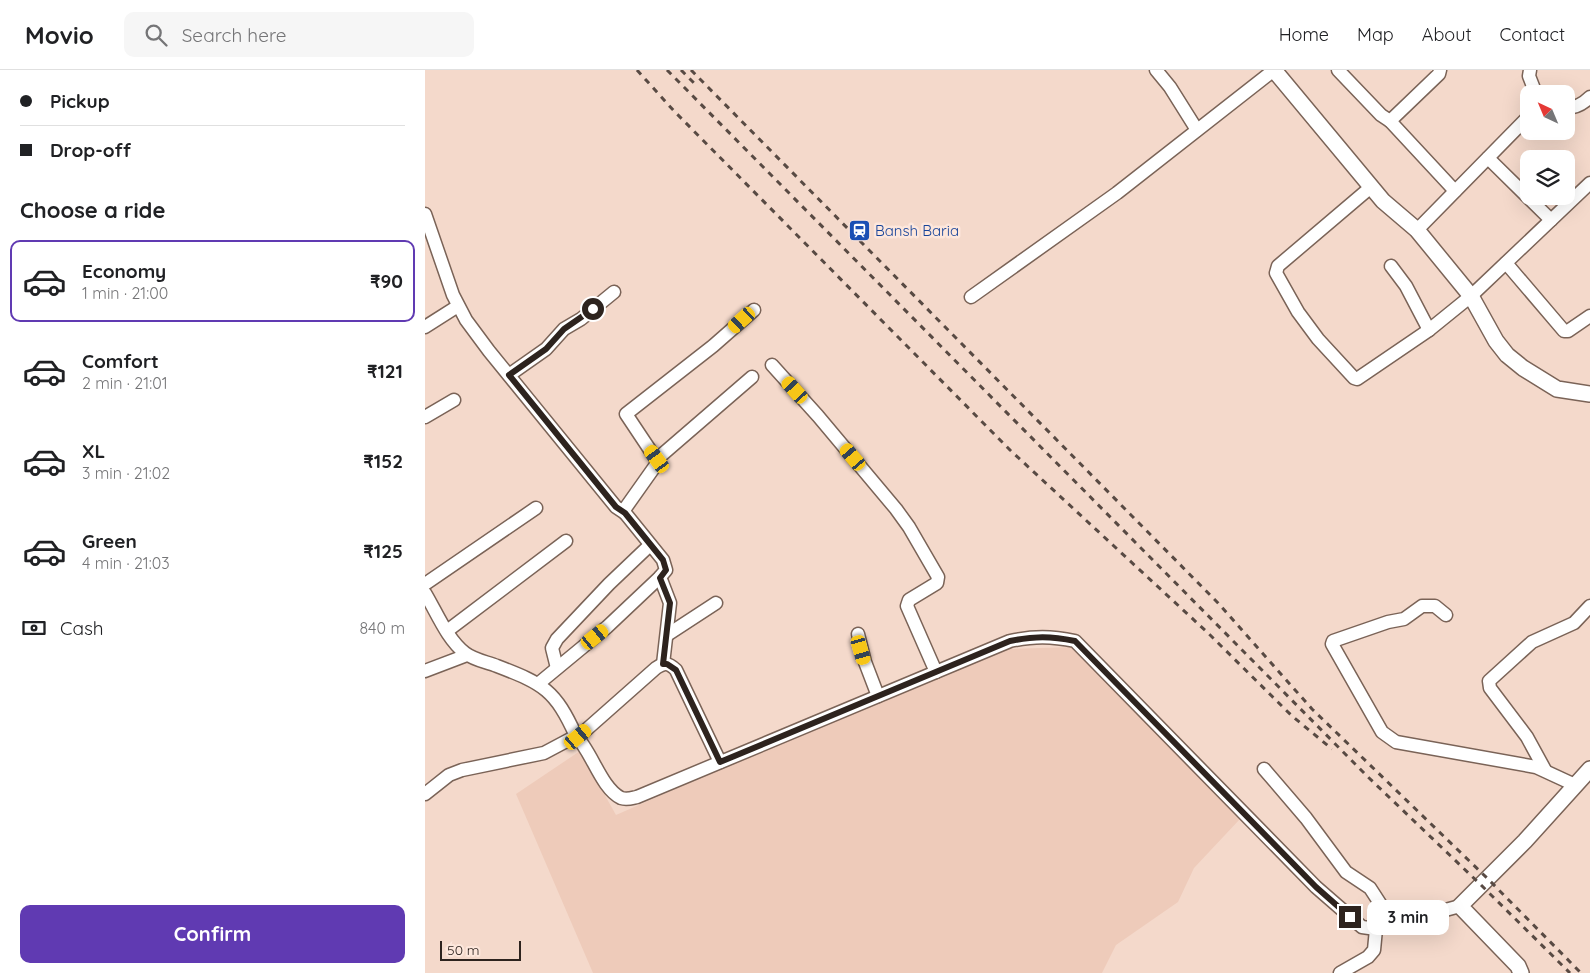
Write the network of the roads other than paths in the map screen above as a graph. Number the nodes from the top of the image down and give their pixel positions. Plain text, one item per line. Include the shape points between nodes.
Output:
1 (1156, 70) edge
2 (1274, 70) edge
3 (1338, 70) edge
4 (1439, 70) edge
5 (1530, 70) edge
6 (1532, 85) edge
7 (1590, 97) edge
8 (1575, 106) edge
9 (1390, 121) junction
10 (1520, 125) edge
11 (1197, 130) junction
12 (1488, 158) junction
13 (1590, 183) edge
14 (1371, 187) junction
15 (1455, 191) junction
16 (425, 214) edge
17 (1551, 220) junction
18 (1417, 230) junction
19 (1506, 263) junction
20 (1391, 266) dead end
21 (614, 292) dead end
22 (1471, 296) junction
23 (971, 297) dead end
24 (457, 306) junction
25 (754, 310) dead end
26 (1590, 316) edge
27 (425, 326) edge
28 (1429, 330) junction
29 (772, 365) dead end
30 (509, 375) junction
31 (752, 376) dead end
32 (1590, 394) edge
33 (454, 400) dead end
34 (425, 417) edge
35 (657, 459) junction
36 (536, 508) dead end
37 (625, 513) junction
38 (566, 541) dead end
39 (650, 545) junction
40 (660, 578) junction
41 (425, 584) edge
42 (425, 593) edge
43 (716, 603) dead end
44 (1590, 606) edge
45 (1446, 615) dead end
46 (447, 631) junction
47 (858, 634) dead end
48 (667, 635) junction
49 (467, 655) junction
50 (663, 664) junction
51 (557, 668) junction
52 (425, 671) edge
53 (936, 672) junction
54 (538, 684) junction
55 (878, 696) junction
56 (577, 737) junction
57 (720, 762) junction
58 (1264, 769) dead end
59 (1590, 769) edge
60 (1545, 770) junction
61 (1575, 785) junction
62 (425, 794) edge
63 (1461, 906) junction
64 (1394, 924) junction
65 (1376, 930) junction
66 (1340, 973) edge
67 (1521, 973) edge

1 - 11 street via 1171,87
2 - 11 street
2 - 14 street
3 - 9 street
4 - 9 street via 1439,74
5 - 6 street
7 - 8 street
9 - 15 street
10 - 12 street
11 - 23 street via 1117,193
12 - 15 street
12 - 17 street
13 - 17 street
14 - 18 street
14 - 28 street via 1279,266 1276,273 1298,312 1354,378 1360,378
15 - 18 street
16 - 24 street
17 - 19 street
18 - 22 street
19 - 22 street
19 - 26 street via 1564,331 1568,332
20 - 28 street via 1406,286
21 - 30 street via 564,329 546,349
22 - 28 street
22 - 32 street via 1496,341 1517,364 1557,389
24 - 27 street
24 - 30 street
25 - 35 street via 627,412
29 - 53 street via 896,509 938,577 937,583 909,600 907,606
30 - 37 street via 616,507
31 - 35 street
33 - 34 street
35 - 37 street via 657,465
36 - 41 street
37 - 39 street
38 - 46 street
39 - 40 street via 666,566
39 - 51 street via 557,639 552,648
40 - 48 street via 670,603
40 - 51 street
42 - 46 street
43 - 48 street
44 - 60 street via 1574,623 1532,642 1489,681 1490,688 1527,737
45 - 60 street via 1435,606 1422,606 1404,619 1335,639 1332,644 1388,738 1395,742
46 - 49 street
47 - 55 street
48 - 50 street
49 - 52 street
49 - 54 street
50 - 56 street
50 - 57 street via 676,670
51 - 54 street
53 - 55 street
53 - 65 street via 1027,637 1050,636 1075,641 1316,887 1362,928
54 - 56 street via 558,700
55 - 57 street
56 - 57 street via 608,786 627,799
56 - 62 street via 544,753 455,773
58 - 64 street via 1347,872 1370,888
59 - 61 street
60 - 61 street
61 - 63 street
63 - 64 street
63 - 67 street
64 - 65 street
65 - 66 street via 1374,950

